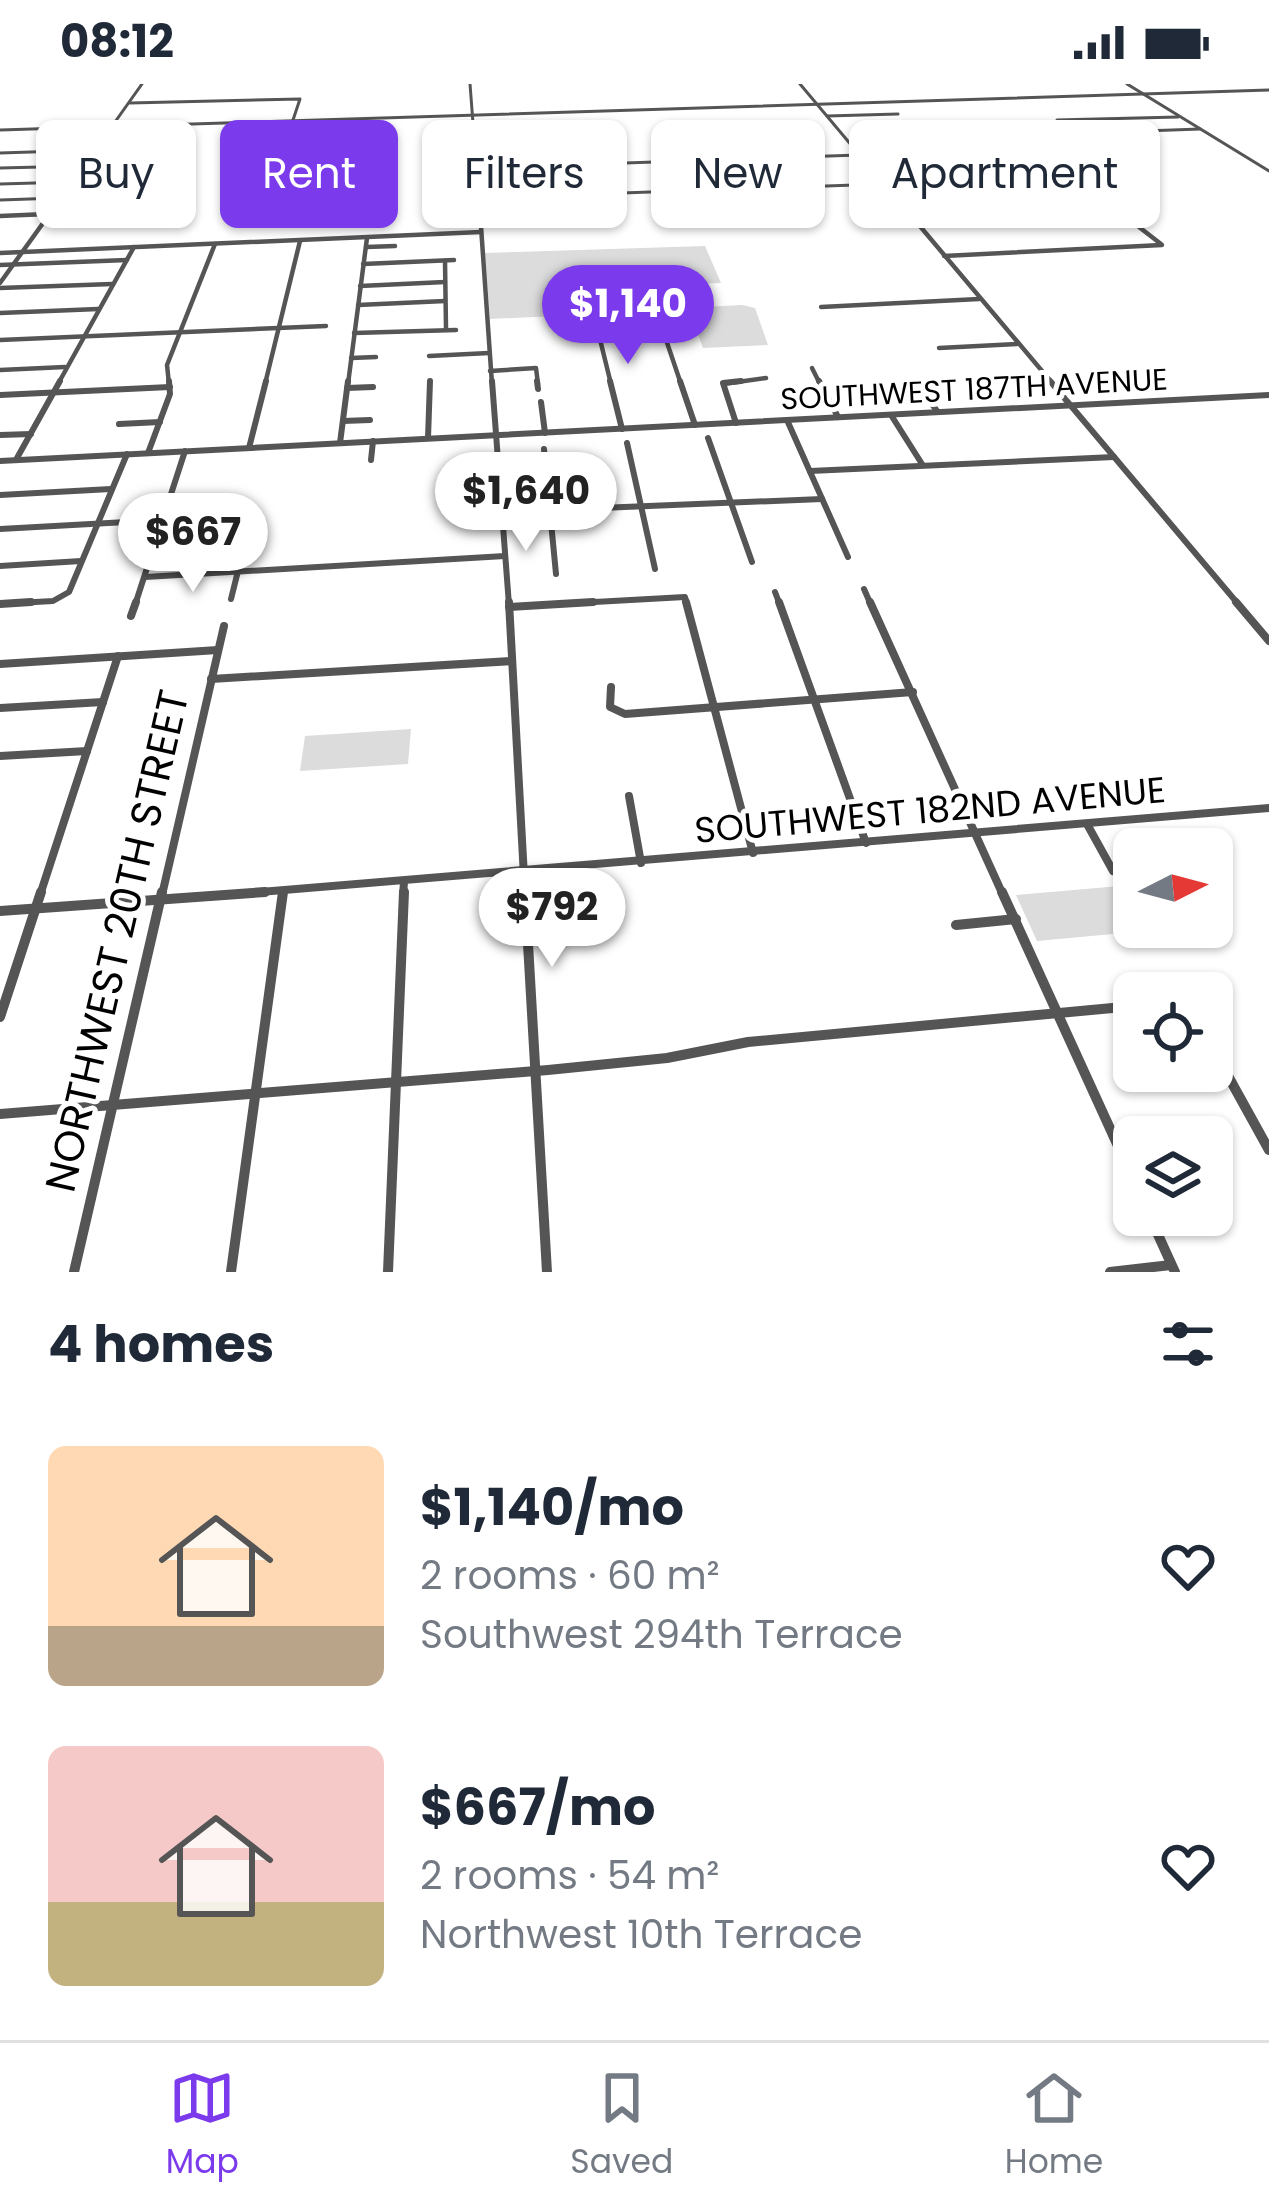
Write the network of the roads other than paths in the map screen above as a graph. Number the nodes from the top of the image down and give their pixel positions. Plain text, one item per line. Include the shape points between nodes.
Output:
1 (142, 84) edge
2 (470, 84) edge
3 (800, 84) edge
4 (1126, 84) edge
5 (1269, 90) edge
6 (1143, 94) junction
7 (217, 100) junction
8 (128, 103) junction
9 (818, 105) junction
10 (898, 114) dead end
11 (472, 116) junction
12 (827, 116) junction
13 (1180, 116) junction
14 (116, 120) edge
15 (293, 120) edge
16 (329, 120) edge
17 (472, 120) edge
18 (1057, 120) dead end
19 (220, 123) edge
20 (196, 124) edge
21 (204, 124) junction
22 (36, 129) edge
23 (1200, 129) junction
24 (0, 130) edge
25 (1160, 130) edge
26 (849, 142) edge
27 (36, 152) edge
28 (0, 153) edge
29 (36, 167) edge
30 (0, 168) edge
31 (1269, 171) edge
32 (36, 183) edge
33 (0, 184) edge
34 (36, 199) edge
35 (0, 200) edge
36 (36, 214) edge
37 (0, 216) edge
38 (38, 228) edge
39 (481, 228) edge
40 (921, 228) edge
41 (1140, 228) edge
42 (481, 232) junction
43 (367, 238) junction
44 (300, 241) junction
45 (215, 244) junction
46 (395, 246) dead end
47 (366, 247) junction
48 (134, 248) junction
49 (22, 252) junction
50 (0, 253) edge
51 (944, 256) junction
52 (127, 260) junction
53 (454, 260) dead end
54 (445, 261) junction
55 (0, 265) edge
56 (13, 265) junction
57 (363, 265) junction
58 (445, 282) junction
59 (112, 284) junction
60 (0, 285) edge
61 (360, 286) junction
62 (981, 299) junction
63 (445, 301) junction
64 (358, 305) junction
65 (821, 308) dead end
66 (98, 309) junction
67 (685, 311) dead end
68 (0, 313) edge
69 (658, 313) junction
70 (326, 326) dead end
71 (278, 328) junction
72 (446, 328) junction
73 (456, 329) dead end
74 (180, 332) junction
75 (354, 333) junction
76 (83, 337) junction
77 (0, 340) edge
78 (1019, 344) junction
79 (939, 348) dead end
80 (489, 353) junction
81 (429, 356) dead end
82 (376, 357) dead end
83 (534, 357) dead end
84 (351, 358) junction
85 (66, 367) junction
86 (536, 368) junction
87 (812, 368) dead end
88 (0, 370) edge
89 (490, 370) junction
90 (766, 378) dead end
91 (430, 381) dead end
92 (170, 387) junction
93 (373, 387) dead end
94 (347, 388) junction
95 (538, 388) dead end
96 (876, 388) dead end
97 (52, 392) junction
98 (0, 395) edge
99 (1269, 395) edge
100 (541, 402) dead end
101 (1070, 405) junction
102 (937, 412) junction
103 (891, 415) junction
104 (838, 417) junction
105 (370, 420) dead end
106 (787, 420) junction
107 (343, 421) junction
108 (160, 422) junction
109 (736, 423) junction
110 (119, 424) dead end
111 (695, 424) junction
112 (622, 429) junction
113 (545, 433) junction
114 (31, 434) junction
115 (0, 435) edge
116 (496, 435) junction
117 (428, 438) junction
118 (708, 438) dead end
119 (373, 441) junction
120 (340, 443) junction
121 (626, 443) dead end
122 (249, 448) junction
123 (544, 449) dead end
124 (185, 451) junction
125 (148, 453) junction
126 (127, 454) junction
127 (1115, 458) junction
128 (0, 460) edge
129 (16, 460) junction
130 (370, 460) dead end
131 (922, 464) junction
132 (810, 471) junction
133 (111, 489) junction
134 (0, 495) edge
135 (822, 499) junction
136 (735, 504) junction
137 (642, 509) junction
138 (548, 510) junction
139 (501, 512) junction
140 (163, 520) junction
141 (97, 524) junction
142 (0, 529) edge
143 (505, 556) junction
144 (848, 557) dead end
145 (81, 561) junction
146 (752, 562) dead end
147 (0, 566) edge
148 (655, 568) dead end
149 (238, 571) junction
150 (556, 574) dead end
151 (145, 577) junction
152 (864, 589) dead end
153 (775, 592) dead end
154 (231, 599) dead end
155 (0, 604) edge
156 (509, 607) junction
157 (130, 616) dead end
158 (224, 626) dead end
159 (1269, 641) edge
160 (218, 650) junction
161 (118, 656) junction
162 (512, 661) junction
163 (0, 664) edge
164 (211, 679) junction
165 (611, 687) dead end
166 (914, 692) junction
167 (815, 700) junction
168 (103, 702) junction
169 (717, 707) junction
170 (0, 708) edge
171 (88, 751) junction
172 (0, 756) edge
173 (629, 796) dead end
174 (1269, 808) edge
175 (1087, 824) junction
176 (977, 833) junction
177 (866, 843) junction
178 (753, 853) junction
179 (641, 862) junction
180 (1112, 871) dead end
181 (523, 873) junction
182 (404, 882) junction
183 (283, 891) junction
184 (160, 900) junction
185 (35, 908) junction
186 (0, 911) edge
187 (1016, 919) junction
188 (956, 925) dead end
189 (1113, 1008) edge
190 (1059, 1014) junction
191 (0, 1017) edge
192 (536, 1070) junction
193 (395, 1080) junction
194 (1233, 1085) edge
195 (256, 1092) junction
196 (113, 1104) junction
197 (0, 1114) edge
198 (1113, 1134) edge
199 (1269, 1150) edge
200 (1159, 1236) edge
201 (1173, 1268) edge
202 (74, 1272) edge
203 (231, 1272) edge
204 (388, 1272) edge
205 (547, 1272) edge
206 (1110, 1272) edge

1 - 8 street
2 - 11 street
3 - 9 street
4 - 6 street
5 - 6 street
6 - 9 street
6 - 13 street
7 - 8 street
7 - 15 street via 300,99
7 - 21 street
8 - 14 street
9 - 11 street
9 - 12 street
10 - 12 street
11 - 16 street
11 - 17 street
12 - 26 street
13 - 18 street
13 - 23 street
19 - 21 street
20 - 21 street
22 - 24 street
23 - 25 street
23 - 31 street
27 - 28 street
29 - 30 street
32 - 33 street
34 - 35 street
36 - 37 street
38 - 49 street
39 - 42 street
40 - 51 street
41 - 51 street via 1162,245
42 - 43 street
42 - 80 street
43 - 44 street
43 - 47 street
44 - 45 street
44 - 71 street
45 - 48 street
45 - 74 street
46 - 47 street
47 - 57 street
48 - 49 street
48 - 52 street
49 - 50 street
49 - 56 street
51 - 62 street
52 - 56 street
52 - 59 street
53 - 54 street
54 - 57 street
54 - 58 street
55 - 56 street
56 - 60 street
57 - 61 street
58 - 61 street
58 - 63 street
59 - 60 street
59 - 66 street
61 - 64 street
62 - 65 street
62 - 78 street
63 - 64 street
63 - 72 street
64 - 75 street
66 - 68 street
66 - 76 street
67 - 69 street
69 - 111 street
69 - 112 street via 594,315
70 - 71 street
71 - 74 street
71 - 122 street
72 - 73 street
72 - 75 street
74 - 76 street
74 - 92 street via 167,365
75 - 84 street
76 - 77 street
76 - 85 street
78 - 79 street
78 - 101 street
80 - 81 street
80 - 89 street
82 - 84 street
83 - 86 street
84 - 94 street
85 - 88 street
85 - 97 street
86 - 89 street
86 - 95 street
87 - 104 street
89 - 116 street
90 - 109 street via 722,385
91 - 117 street
92 - 97 street
92 - 108 street
93 - 94 street
94 - 107 street
96 - 102 street via 919,386
97 - 98 street
97 - 114 street
99 - 101 street, SOUTHWEST 187TH AVENUE
100 - 113 street
101 - 102 street, SOUTHWEST 187TH AVENUE
101 - 127 street
102 - 103 street, SOUTHWEST 187TH AVENUE
103 - 104 street, SOUTHWEST 187TH AVENUE
103 - 131 street
104 - 106 street, SOUTHWEST 187TH AVENUE
105 - 107 street
106 - 109 street, SOUTHWEST 187TH AVENUE
106 - 132 street
107 - 120 street
108 - 110 street
108 - 125 street
109 - 111 street, SOUTHWEST 187TH AVENUE
111 - 112 street, SOUTHWEST 187TH AVENUE
112 - 113 street, SOUTHWEST 187TH AVENUE
113 - 116 street, SOUTHWEST 187TH AVENUE
114 - 115 street
114 - 129 street
116 - 117 street, SOUTHWEST 187TH AVENUE
116 - 139 street
117 - 119 street, SOUTHWEST 187TH AVENUE
118 - 136 street
119 - 120 street, SOUTHWEST 187TH AVENUE
119 - 130 street
120 - 122 street, SOUTHWEST 187TH AVENUE
121 - 137 street
122 - 124 street, SOUTHWEST 187TH AVENUE
123 - 138 street
124 - 125 street, SOUTHWEST 187TH AVENUE
124 - 140 street
125 - 126 street, SOUTHWEST 187TH AVENUE
126 - 129 street, SOUTHWEST 187TH AVENUE
126 - 133 street
127 - 131 street
127 - 159 street
128 - 129 street, SOUTHWEST 187TH AVENUE
131 - 132 street
132 - 135 street
133 - 134 street
133 - 141 street
135 - 136 street
135 - 144 street
136 - 137 street
136 - 146 street
137 - 138 street
137 - 148 street
138 - 139 street
138 - 150 street
139 - 143 street
140 - 141 street
140 - 151 street
141 - 142 street
141 - 145 street
143 - 149 street
143 - 156 street
145 - 147 street
145 - 155 street via 62,598
149 - 151 street
149 - 154 street
151 - 157 street
152 - 166 street
153 - 167 street
156 - 162 street
156 - 169 street via 685,597
158 - 160 street, NORTHWEST 20TH STREET
160 - 161 street
160 - 164 street, NORTHWEST 20TH STREET
161 - 163 street
161 - 168 street
162 - 164 street
162 - 181 street
164 - 184 street, NORTHWEST 20TH STREET
165 - 169 street via 610,707 618,713
166 - 167 street
166 - 176 street
167 - 169 street
167 - 177 street
168 - 170 street
168 - 171 street
169 - 178 street
171 - 172 street
171 - 185 street
173 - 179 street
174 - 175 street, SOUTHWEST 182ND AVENUE
175 - 176 street, SOUTHWEST 182ND AVENUE
175 - 180 street
176 - 177 street, SOUTHWEST 182ND AVENUE
176 - 187 street
177 - 178 street, SOUTHWEST 182ND AVENUE
178 - 179 street, SOUTHWEST 182ND AVENUE
179 - 181 street, SOUTHWEST 182ND AVENUE
181 - 182 street, SOUTHWEST 182ND AVENUE
181 - 192 street
182 - 183 street, SOUTHWEST 182ND AVENUE
182 - 193 street
183 - 184 street, SOUTHWEST 182ND AVENUE
183 - 195 street
184 - 185 street, SOUTHWEST 182ND AVENUE
184 - 196 street, NORTHWEST 20TH STREET
185 - 186 street, SOUTHWEST 182ND AVENUE
185 - 191 street
187 - 188 street
187 - 190 street
189 - 190 street
190 - 192 street
190 - 198 street
192 - 193 street
192 - 205 street
193 - 195 street
193 - 204 street
194 - 199 street
195 - 196 street
195 - 203 street
196 - 197 street
196 - 202 street, NORTHWEST 20TH STREET
200 - 201 street
201 - 206 street

